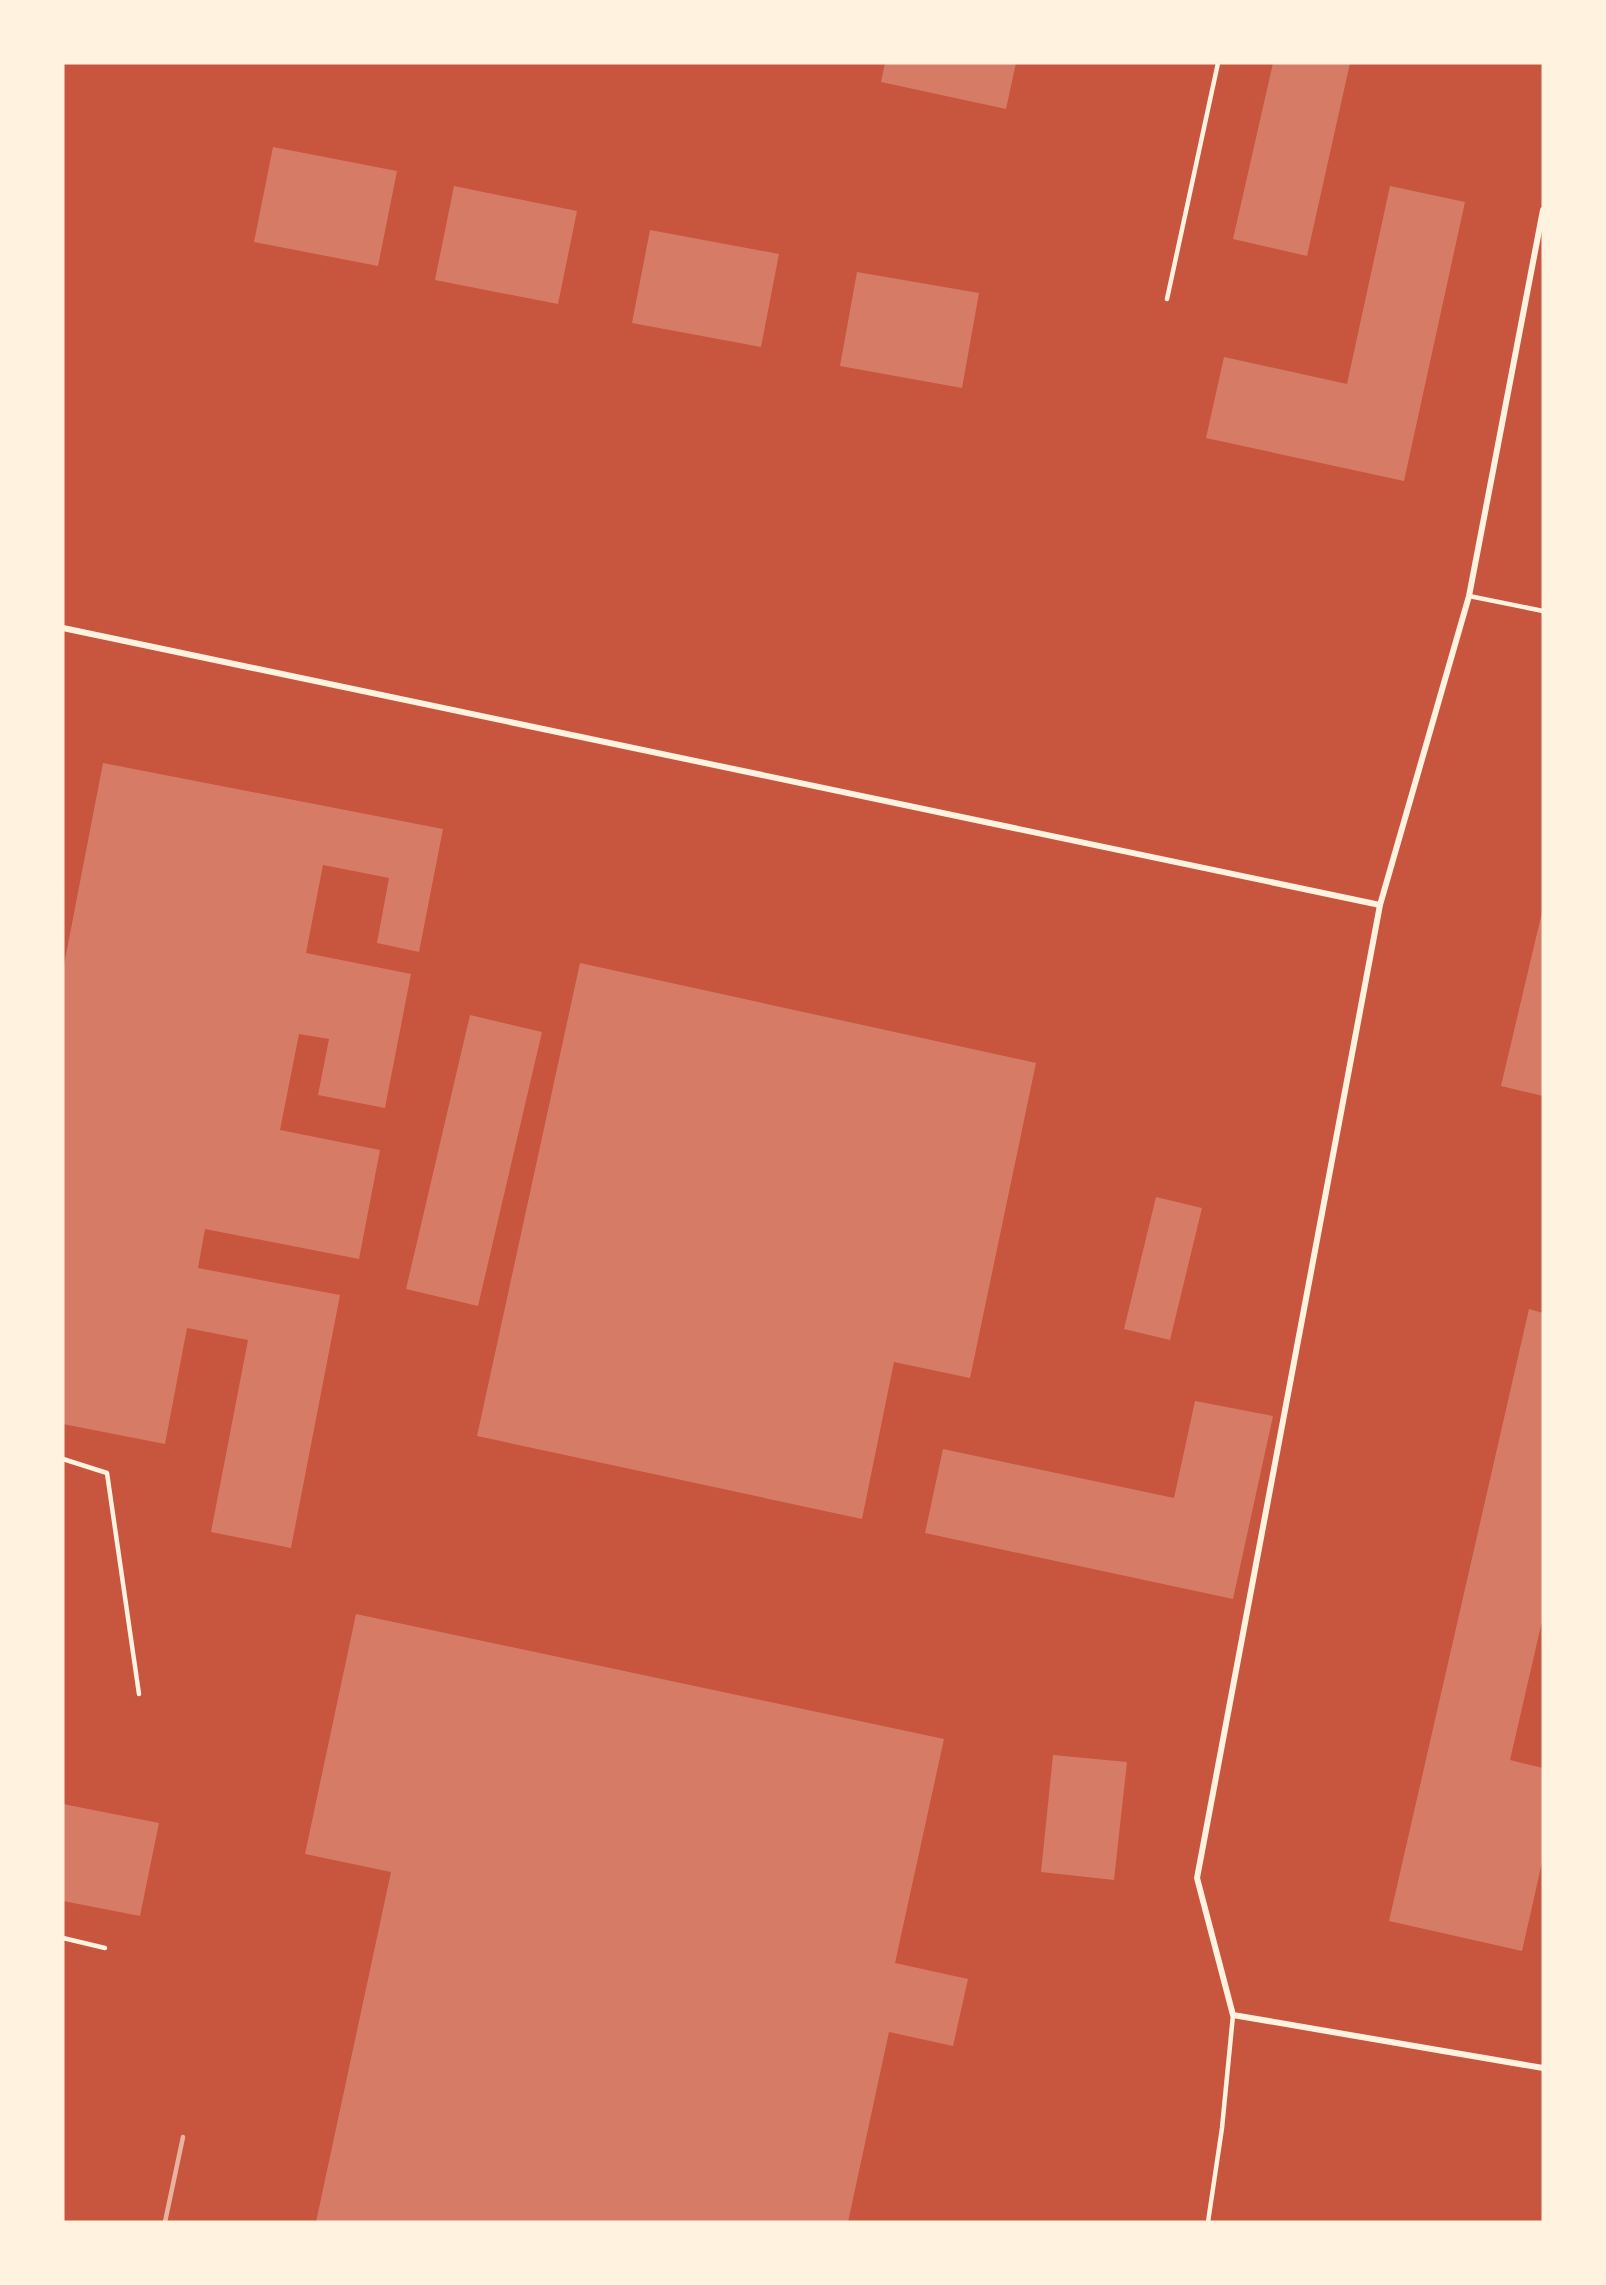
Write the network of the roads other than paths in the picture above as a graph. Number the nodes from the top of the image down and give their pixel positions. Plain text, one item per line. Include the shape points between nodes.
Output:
1 (1218, 63) edge
2 (1543, 210) edge
3 (1167, 299) dead end
4 (1469, 596) junction
5 (1543, 611) edge
6 (63, 628) edge
7 (1380, 905) junction
8 (63, 1459) edge
9 (138, 1694) dead end
10 (63, 1938) edge
11 (105, 1948) dead end
12 (1233, 2015) junction
13 (1543, 2068) edge
14 (1208, 2222) edge

1 - 3 lane
2 - 4 street
4 - 5 lane
4 - 7 street
6 - 7 street
7 - 12 street via 1197,1878
8 - 9 lane via 107,1473
10 - 11 lane
12 - 13 street
12 - 14 lane

